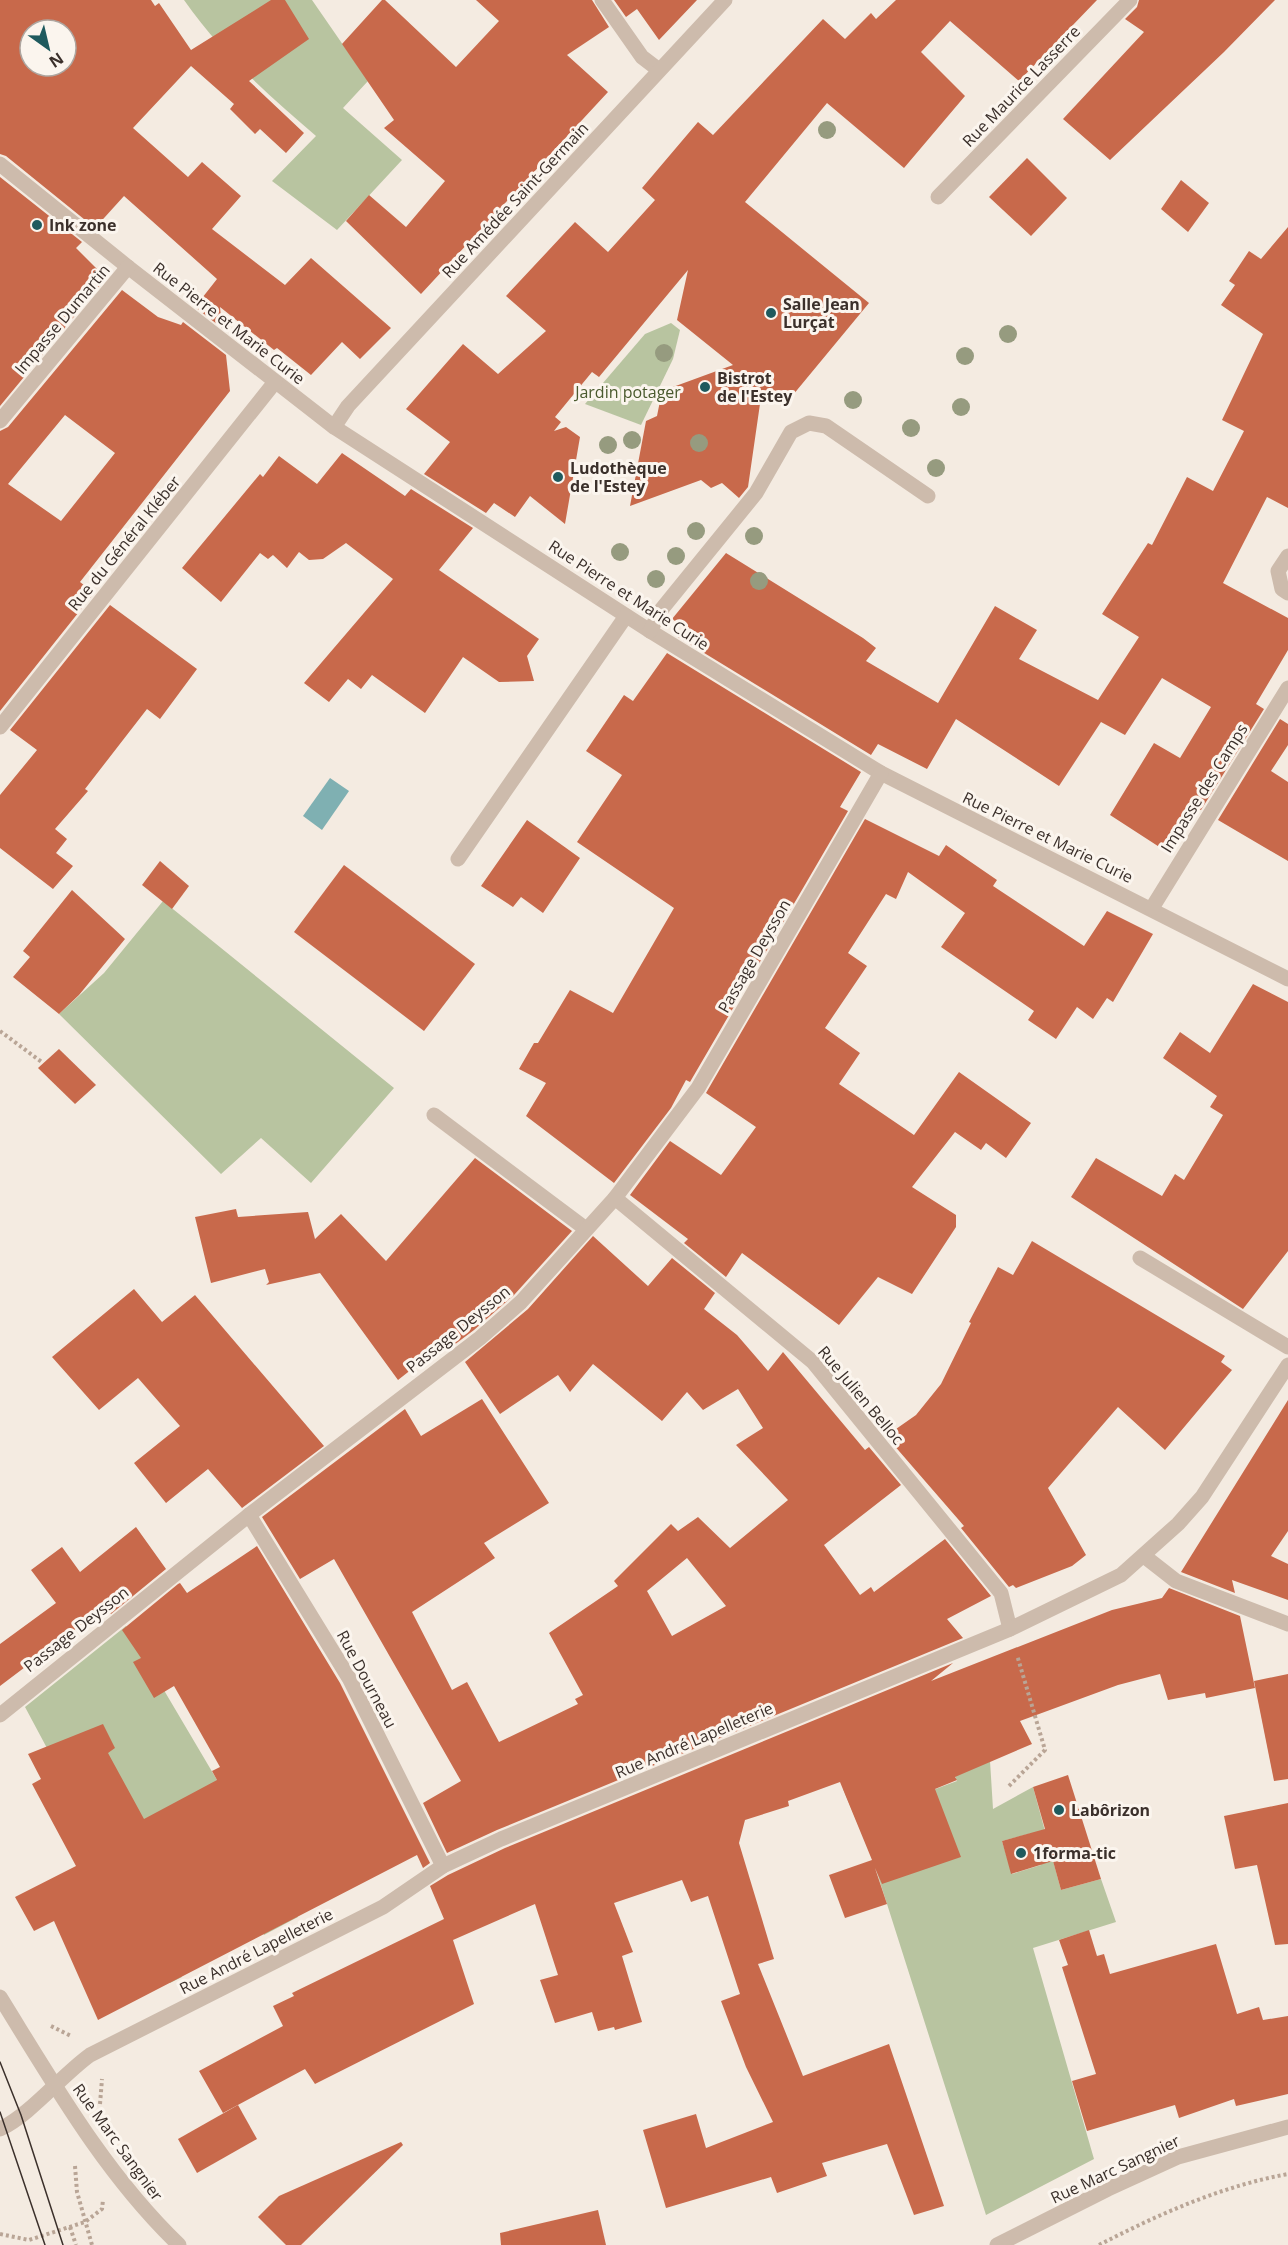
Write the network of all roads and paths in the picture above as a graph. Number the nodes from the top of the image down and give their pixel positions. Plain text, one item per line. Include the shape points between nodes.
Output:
1 (602, 0) edge
2 (725, 0) edge
3 (1130, 0) edge
4 (659, 70) junction
5 (0, 164) edge
6 (938, 197) dead end
7 (128, 267) junction
8 (275, 382) junction
9 (0, 422) edge
10 (334, 427) junction
11 (928, 496) dead end
12 (1288, 556) edge
13 (1288, 593) edge
14 (626, 615) junction
15 (650, 631) junction
16 (1288, 688) edge
17 (0, 727) edge
18 (881, 773) junction
19 (458, 859) dead end
20 (1152, 908) junction
21 (1288, 979) edge
22 (0, 1031) edge
23 (43, 1063) dead end
24 (434, 1115) dead end
25 (615, 1198) junction
26 (586, 1229) junction
27 (1140, 1258) dead end
28 (1288, 1347) edge
29 (1288, 1365) edge
30 (249, 1515) junction
31 (1144, 1556) junction
32 (1288, 1623) edge
33 (1010, 1629) junction
34 (0, 1715) edge
35 (1009, 1786) dead end
36 (444, 1866) junction
37 (0, 1997) edge
38 (54, 2084) junction
39 (1288, 2127) edge
40 (0, 2129) edge
41 (1288, 2174) edge
42 (85, 2222) dead end
43 (70, 2227) dead end
44 (29, 2240) dead end
45 (28, 2245) edge
46 (76, 2245) edge
47 (92, 2245) edge
48 (179, 2245) edge
49 (997, 2245) edge
50 (1099, 2245) edge

1 - 4 street via 642,57
2 - 4 street, Rue Amédée Saint-Germain
3 - 6 street, Rue Maurice Lasserre
4 - 10 street, Rue Amédée Saint-Germain via 348,406
5 - 7 street, Rue Pierre et Marie Curie
7 - 8 street, Rue Pierre et Marie Curie
7 - 9 street, Impasse Dumartin
8 - 10 street, Rue Pierre et Marie Curie
8 - 17 street, Rue du Général Kléber
10 - 14 street, Rue Pierre et Marie Curie
11 - 15 street via 826,426 808,423 791,432 756,493 661,610
12 - 13 street via 1278,571 1282,589
14 - 15 street, Rue Pierre et Marie Curie
14 - 19 street
15 - 18 street, Rue Pierre et Marie Curie
16 - 20 street, Impasse des Camps
18 - 20 street, Rue Pierre et Marie Curie
18 - 25 street, Passage Deysson via 698,1088
20 - 21 street, Rue Pierre et Marie Curie
22 - 23 path
24 - 26 street
25 - 26 street, Passage Deysson
25 - 33 street, Rue Julien Belloc via 813,1362 1001,1593
26 - 30 street, Passage Deysson via 521,1302 480,1338
27 - 28 street
29 - 31 street, Rue André Lapelleterie via 1202,1497
30 - 34 street, Passage Deysson
30 - 36 street, Rue Dourneau via 349,1678
31 - 32 street via 1176,1581
31 - 33 street, Rue André Lapelleterie via 1121,1575
33 - 35 path via 1045,1750
33 - 36 street, Rue André Lapelleterie via 529,1826
36 - 38 street, Rue André Lapelleterie via 382,1907 90,2055
37 - 38 street, Rue Marc Sangnier
38 - 40 street, Rue André Lapelleterie
38 - 48 street, Rue Marc Sangnier via 132,2196
39 - 49 street, Rue Marc Sangnier via 1178,2157
41 - 50 path via 1208,2196
42 - 47 path
43 - 46 path
44 - 45 path

